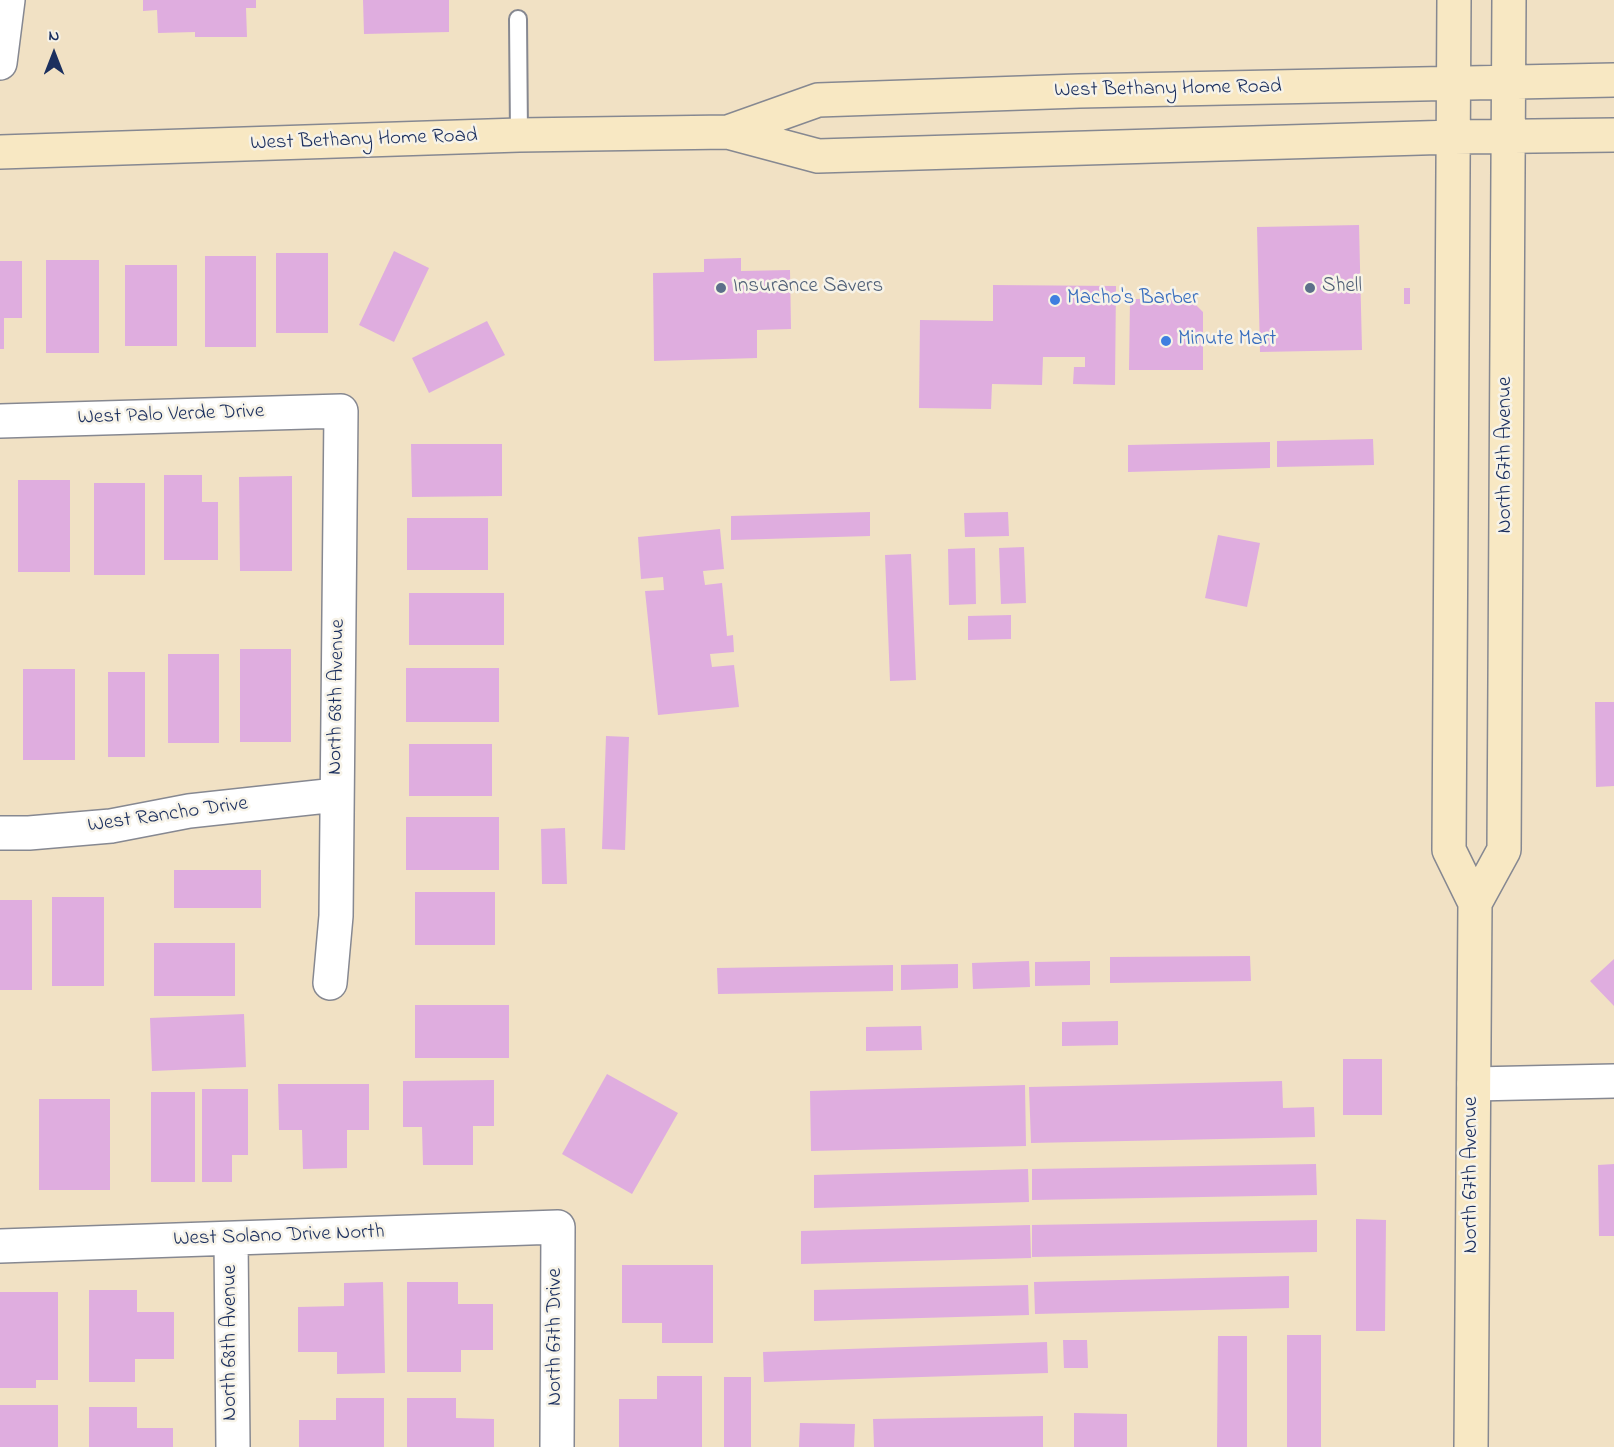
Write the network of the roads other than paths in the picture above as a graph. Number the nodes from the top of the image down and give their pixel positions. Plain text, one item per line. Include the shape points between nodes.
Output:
1 (8, 0) edge
2 (1454, 0) edge
3 (1509, 0) edge
4 (518, 19) dead end
5 (0, 63) edge
6 (1614, 80) edge
7 (1509, 82) junction
8 (1454, 83) junction
9 (728, 132) junction
10 (519, 135) junction
11 (1614, 135) edge
12 (1509, 136) junction
13 (1454, 137) junction
14 (0, 152) edge
15 (341, 411) joint
16 (0, 421) edge
17 (336, 795) junction
18 (0, 833) edge
19 (1475, 903) junction
20 (330, 983) dead end
21 (1614, 1081) edge
22 (1474, 1084) junction
23 (558, 1227) joint
24 (231, 1239) junction
25 (0, 1246) edge
26 (233, 1447) edge
27 (557, 1447) edge
28 (1471, 1447) edge

1 - 5 street
2 - 8 main road, North 67th Avenue
3 - 7 main road, North 67th Avenue
4 - 10 lane
6 - 7 main road, West Bethany Home Road
7 - 8 main road, West Bethany Home Road
7 - 12 main road, North 67th Avenue
8 - 9 main road, West Bethany Home Road via 818,100
8 - 13 main road, North 67th Avenue
9 - 10 main road, West Bethany Home Road
9 - 13 main road, West Bethany Home Road via 818,156
10 - 14 main road, West Bethany Home Road
11 - 12 main road, West Bethany Home Road
12 - 13 main road, West Bethany Home Road
12 - 19 main road, North 67th Avenue via 1504,850
13 - 19 main road, North 67th Avenue via 1449,850
15 - 16 street, West Palo Verde Drive
15 - 17 street, North 68th Avenue
17 - 18 street, West Rancho Drive via 189,811 111,826
17 - 20 street, North 68th Avenue via 336,916
19 - 22 main road, North 67th Avenue
21 - 22 street
22 - 28 main road, North 67th Avenue
23 - 24 street, West Solano Drive North
23 - 27 street, North 67th Drive
24 - 25 street, West Solano Drive North
24 - 26 street, North 68th Avenue

